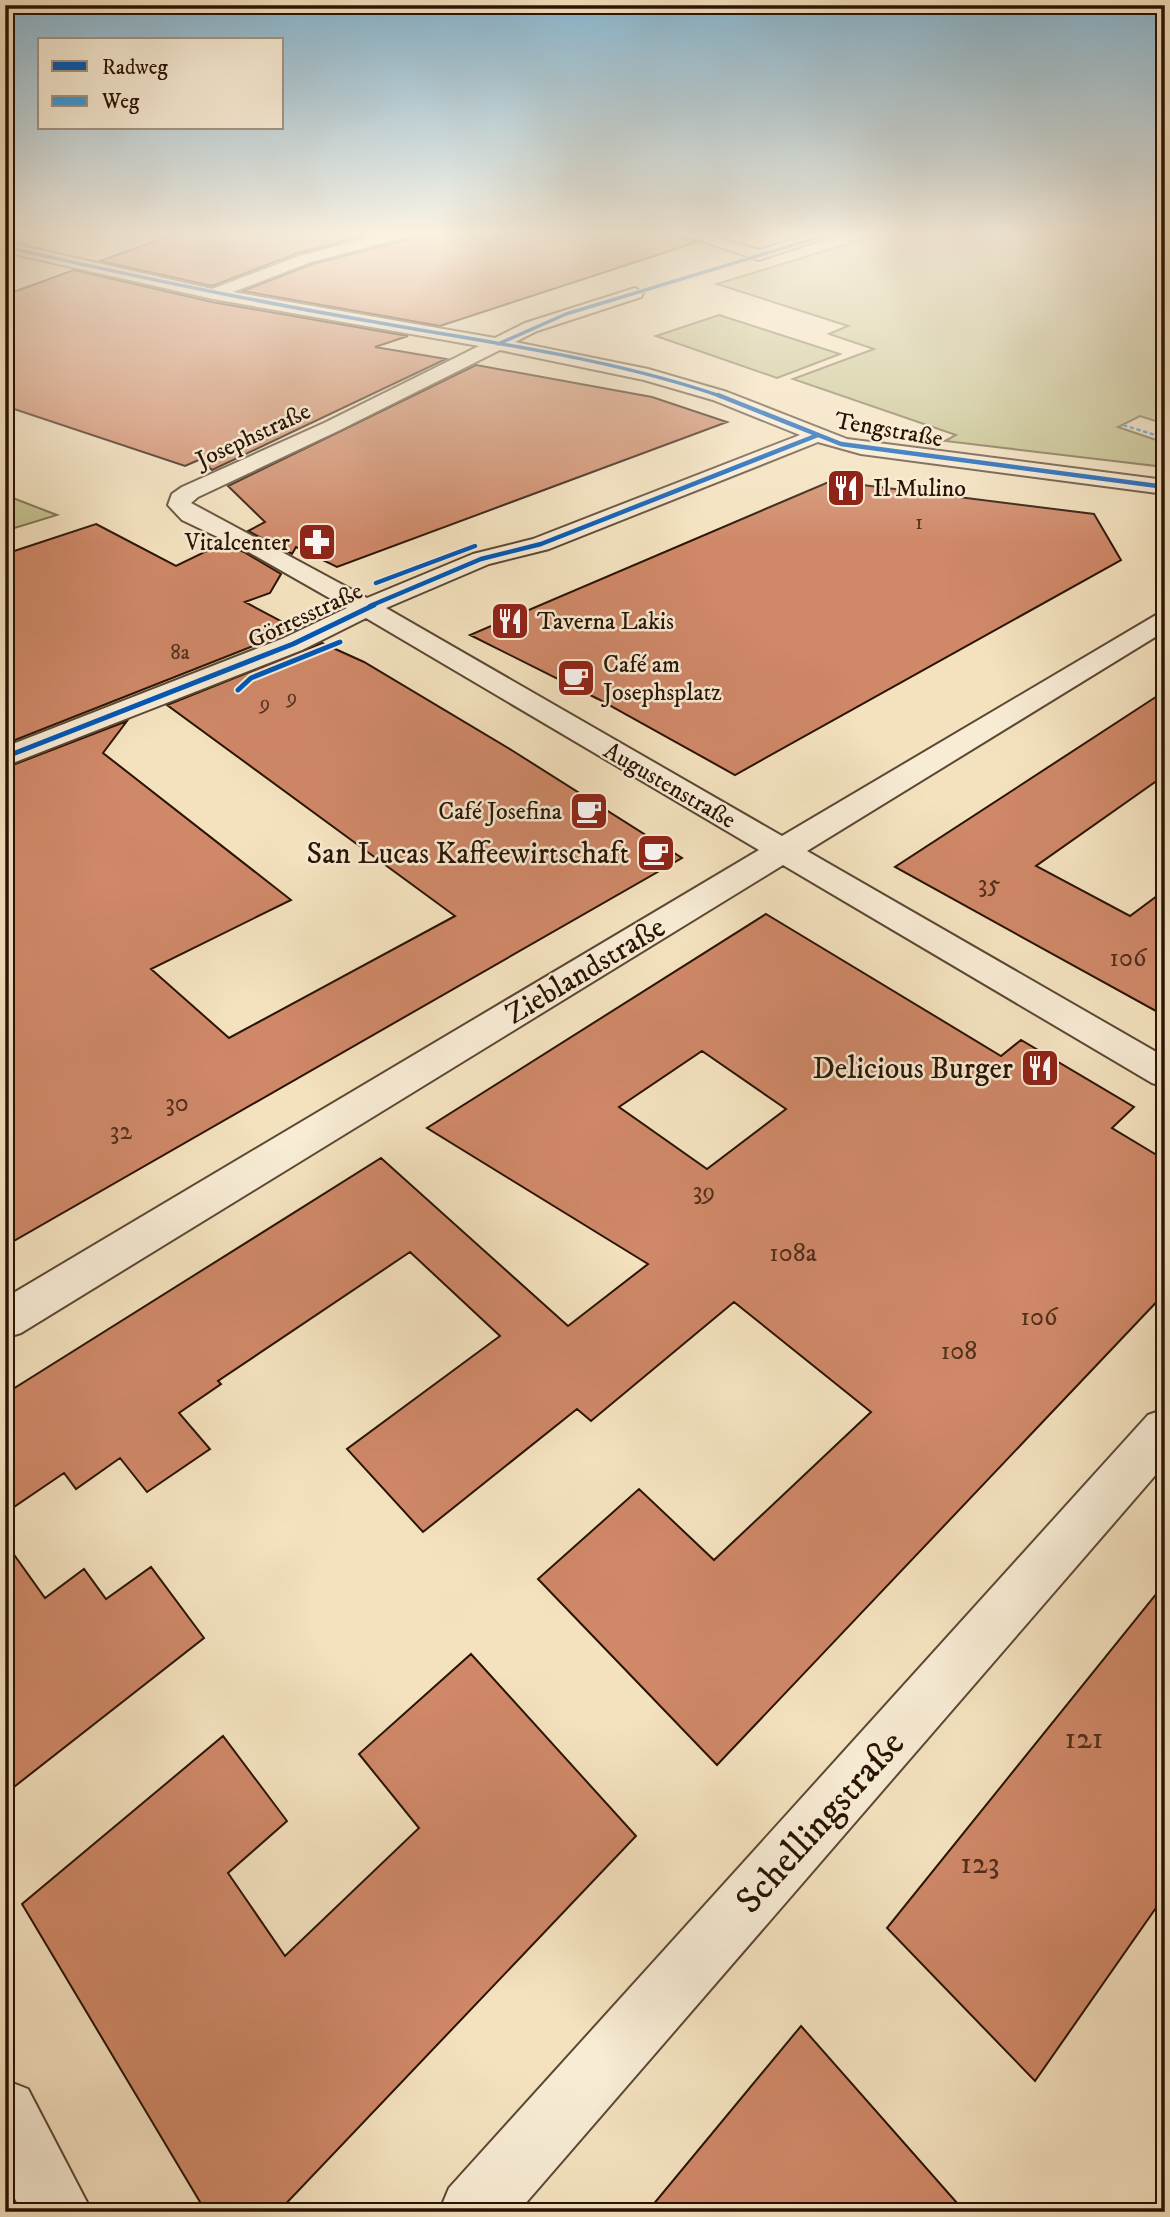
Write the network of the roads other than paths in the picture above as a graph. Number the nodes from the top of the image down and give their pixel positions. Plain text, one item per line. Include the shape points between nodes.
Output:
1 (455, 336) edge
2 (514, 336) edge
3 (498, 344) junction
4 (818, 435) junction
5 (1162, 490) edge
6 (180, 499) joint
7 (367, 608) junction
8 (1165, 620) edge
9 (5, 757) edge
10 (782, 851) junction
11 (1165, 1074) edge
12 (5, 1320) edge
13 (1165, 1430) edge
14 (5, 2112) edge
15 (58, 2212) edge
16 (473, 2212) edge

1 - 3 street, Tengstraße
2 - 3 street, Josephstraße
3 - 4 street, Tengstraße via 684,384
3 - 6 street, Josephstraße
4 - 5 street, Tengstraße via 861,448
4 - 7 street, Görresstraße via 541,544 481,559
6 - 7 street, Augustenstraße via 179,505 190,515
7 - 9 street, Görresstraße via 293,644
7 - 10 street, Augustenstraße
8 - 10 street, Zieblandstraße
10 - 11 street, Augustenstraße
10 - 12 street, Zieblandstraße
13 - 16 street, Schellingstraße
14 - 15 street

